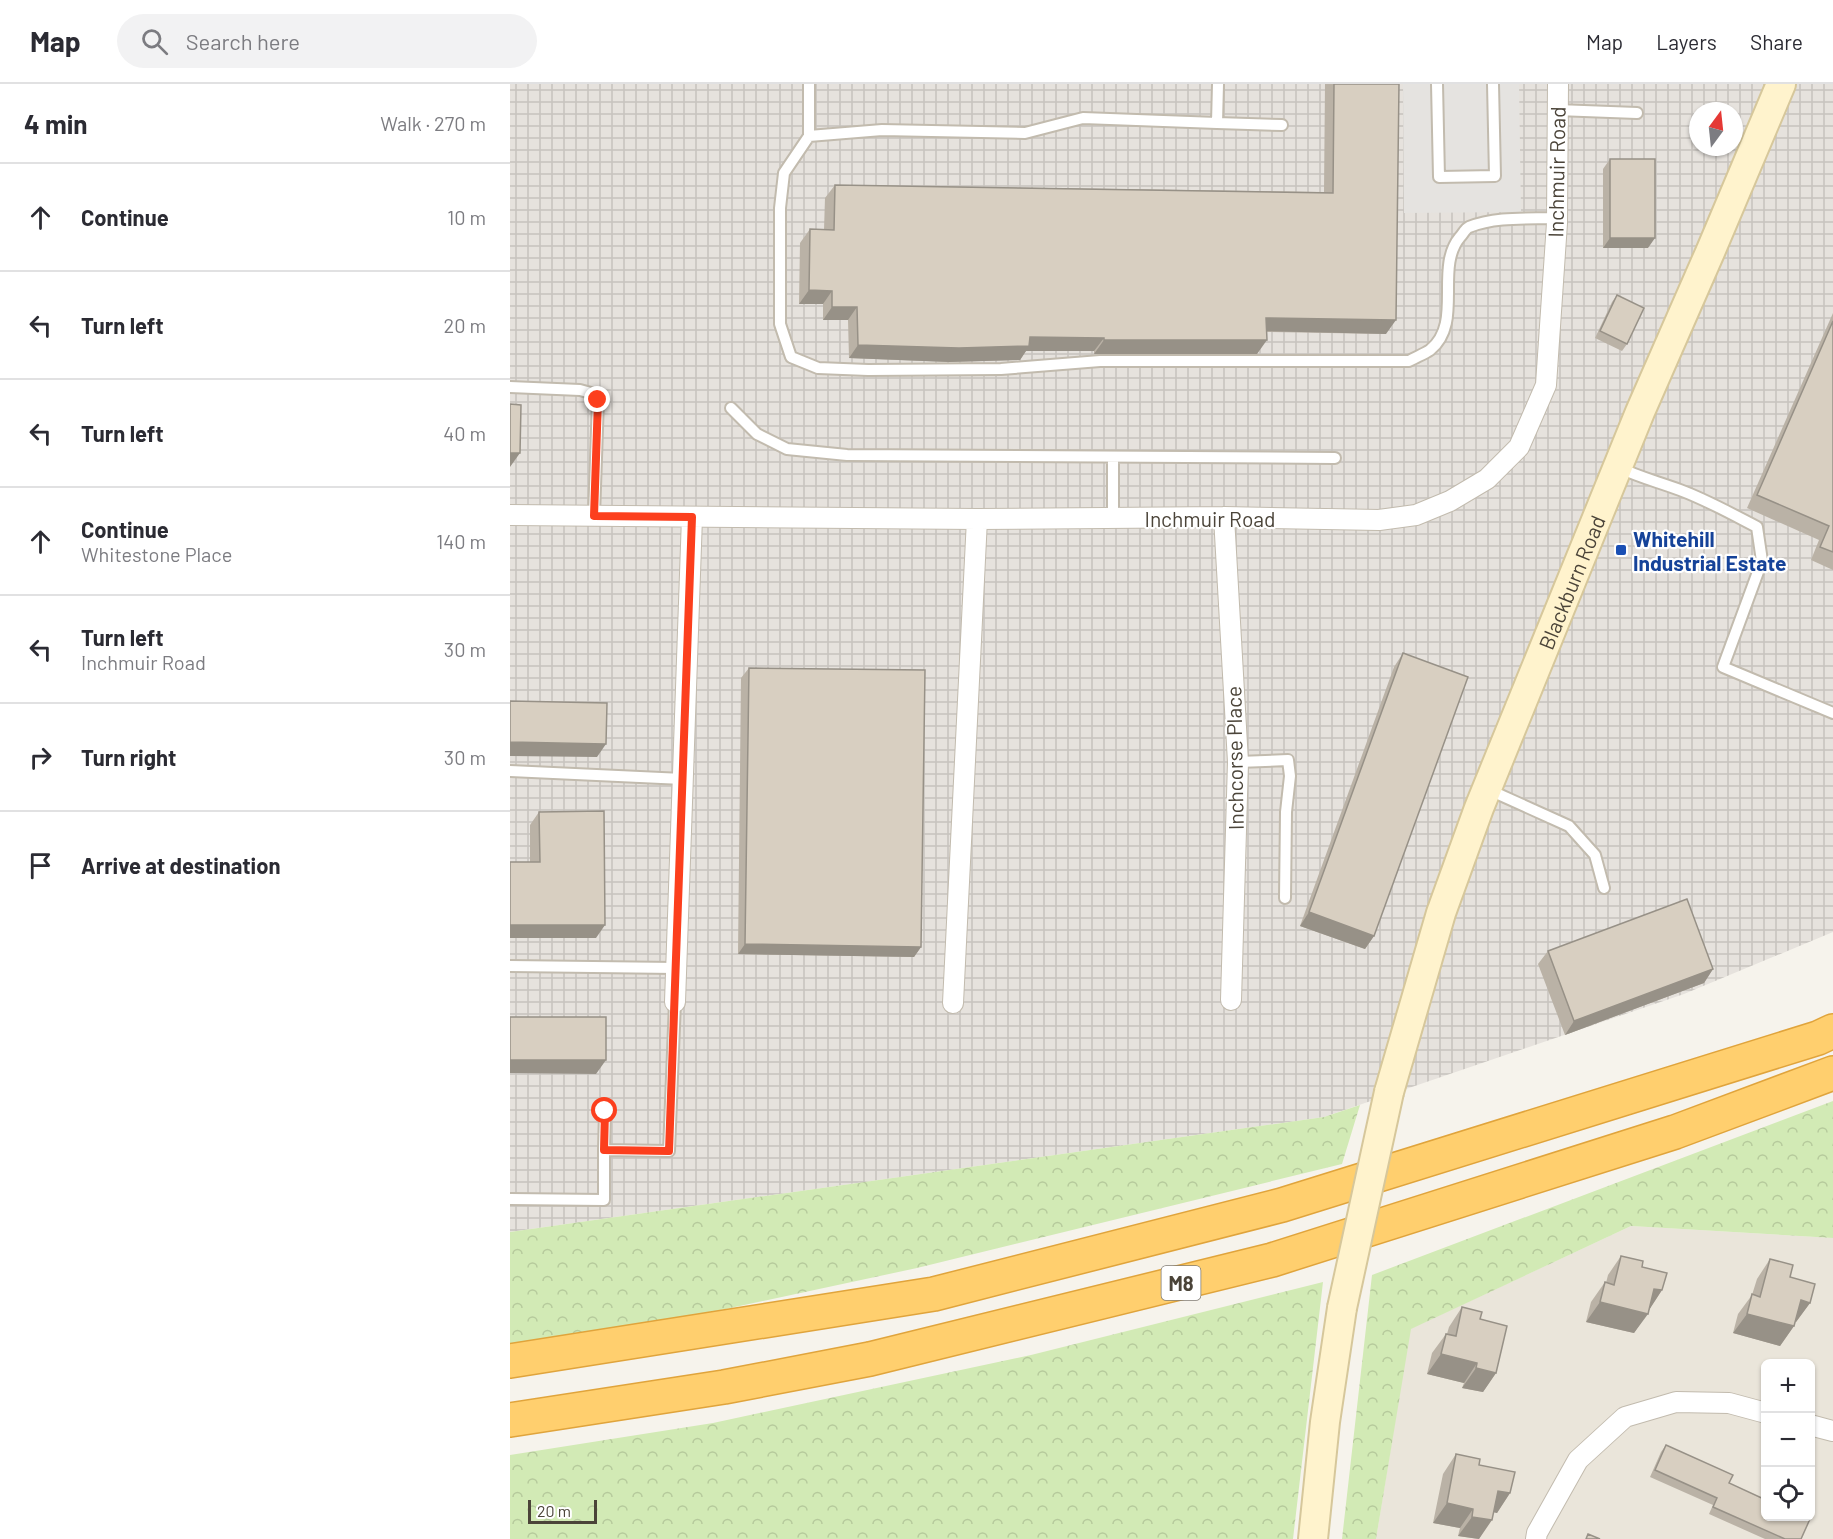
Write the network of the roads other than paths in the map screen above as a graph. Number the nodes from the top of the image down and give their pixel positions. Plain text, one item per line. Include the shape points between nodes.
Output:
1 (809, 84) edge
2 (1218, 84) edge
3 (1437, 84) edge
4 (1493, 84) edge
5 (1558, 84) edge
6 (1781, 84) edge
7 (1557, 110) junction
8 (1637, 113) dead end
9 (1217, 123) junction
10 (1282, 125) dead end
11 (809, 136) junction
12 (1557, 218) junction
13 (510, 387) edge
14 (731, 408) dead end
15 (1113, 457) junction
16 (1335, 458) dead end
17 (1618, 466) junction
18 (510, 515) edge
19 (594, 516) junction
20 (692, 517) junction
21 (1224, 517) junction
22 (1113, 518) junction
23 (976, 519) junction
24 (1833, 713) edge
25 (1238, 762) junction
26 (510, 771) edge
27 (683, 779) junction
28 (1486, 789) junction
29 (1604, 888) dead end
30 (1285, 898) dead end
31 (510, 966) edge
32 (676, 968) junction
33 (1231, 1000) dead end
34 (675, 1002) joint
35 (952, 1003) dead end
36 (1833, 1031) edge
37 (1833, 1073) edge
38 (605, 1111) dead end
39 (604, 1150) junction
40 (510, 1199) edge
41 (510, 1361) edge
42 (1761, 1412) edge
43 (510, 1420) edge
44 (1815, 1426) edge
45 (1833, 1431) edge
46 (1313, 1539) edge
47 (1536, 1539) edge

1 - 11 lane
2 - 9 lane
3 - 4 lane via 1438,177 1495,176
5 - 7 street, Inchmuir Road
6 - 17 main road, Blackburn Road
7 - 8 lane
7 - 12 street, Inchmuir Road
9 - 10 lane
9 - 11 lane via 1083,118 1025,133 882,130
11 - 12 lane via 784,173 780,208 780,324 791,357 818,368 990,369 1100,361 1409,361 1431,349 1443,331 1448,305 1447,270 1454,244 1467,228 1499,220
12 - 21 street, Inchmuir Road via 1546,385 1519,447 1486,479 1450,501 1416,515 1379,520
13 - 19 lane via 580,390 598,400
14 - 15 lane via 757,434 787,449 847,455
15 - 16 lane
15 - 22 lane
17 - 24 lane via 1722,508 1757,527 1762,561 1723,667
17 - 28 main road, Blackburn Road
18 - 19 street, Inchmuir Road
19 - 20 street, Inchmuir Road
20 - 23 street, Inchmuir Road
20 - 27 street
21 - 22 street, Inchmuir Road
21 - 25 street, Inchcorse Place
22 - 23 street, Inchmuir Road
23 - 35 street
25 - 30 lane via 1287,760 1290,776
25 - 33 street, Inchcorse Place
26 - 27 lane
27 - 32 street
28 - 29 lane via 1569,826 1595,855
28 - 46 main road, Blackburn Road, bridge via 1441,913 1389,1092 1342,1308
31 - 32 lane
32 - 34 street
34 - 39 lane via 669,1151
36 - 41 highway, M8 via 1282,1205 934,1294
37 - 43 highway, M8 via 1675,1132 1272,1260 870,1359 724,1387
38 - 39 lane
39 - 40 lane via 604,1200
42 - 47 street via 1729,1403 1676,1402 1625,1416 1578,1460
44 - 45 street

